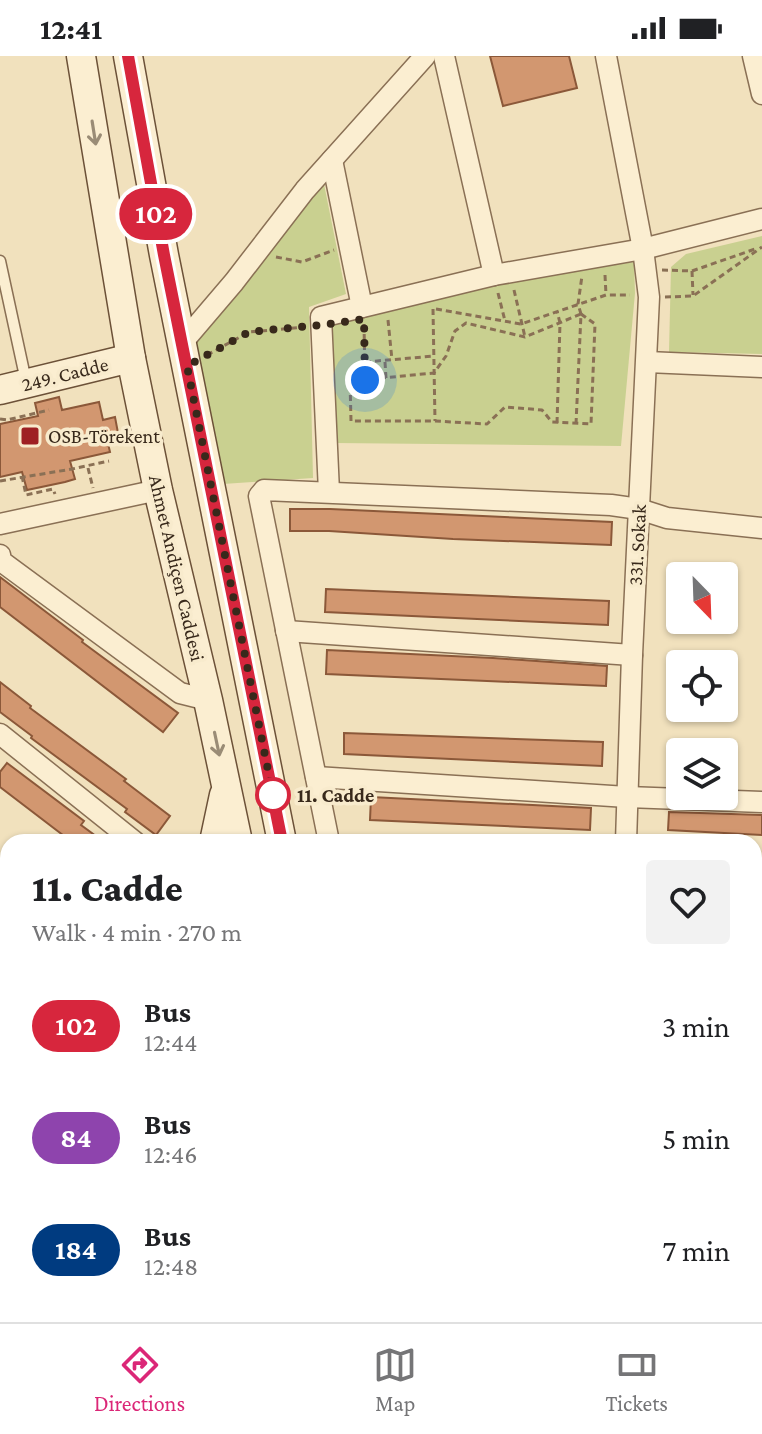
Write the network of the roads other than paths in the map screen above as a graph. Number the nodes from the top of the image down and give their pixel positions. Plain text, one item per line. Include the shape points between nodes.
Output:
1 (81, 56) edge
2 (128, 56) edge
3 (425, 56) edge
4 (444, 56) edge
5 (606, 56) edge
6 (753, 56) edge
7 (762, 94) edge
8 (332, 160) junction
9 (762, 219) edge
10 (643, 249) junction
11 (0, 261) edge
12 (502, 273) junction
13 (363, 313) junction
14 (184, 355) junction
15 (131, 358) junction
16 (647, 362) junction
17 (762, 367) edge
18 (13, 387) edge
19 (158, 490) junction
20 (329, 492) junction
21 (639, 509) junction
22 (0, 524) edge
23 (762, 528) edge
24 (0, 559) edge
25 (286, 631) junction
26 (632, 655) junction
27 (208, 700) junction
28 (0, 734) edge
29 (316, 777) junction
30 (226, 787) junction
31 (627, 797) junction
32 (762, 802) edge
33 (125, 834) edge
34 (216, 834) edge
35 (236, 834) edge
36 (280, 834) edge
37 (327, 834) edge
38 (626, 834) edge

1 -> 15 main road, Ahmet Andiçen Caddesi
2 - 14 main road
3 - 8 street
4 - 12 street
5 - 10 street, 331. Sokak
6 - 7 street
8 - 13 street
8 - 14 street via 256,253
9 - 10 street
10 - 12 street
10 - 16 street, 331. Sokak via 649,297
11 - 18 lane
12 - 13 street
13 - 20 street via 321,317
14 - 36 main road
15 - 18 main road, 249. Cadde
15 - 19 main road, Ahmet Andiçen Caddesi
16 - 17 street
16 - 21 street, 331. Sokak
19 - 22 street
19 - 27 main road, Ahmet Andiçen Caddesi
20 - 21 street
20 - 25 street via 260,492
21 - 23 street via 667,518
21 - 26 street, 331. Sokak
24 - 27 street via 180,693
25 - 26 street
25 - 29 street
26 - 31 street, 331. Sokak
27 -> 30 main road, Ahmet Andiçen Caddesi
28 - 33 street
29 - 31 street
29 - 37 street
30 - 34 main road
30 - 35 main road, Ahmet Andiçen Caddesi
31 - 32 street
31 - 38 street, 331. Sokak

